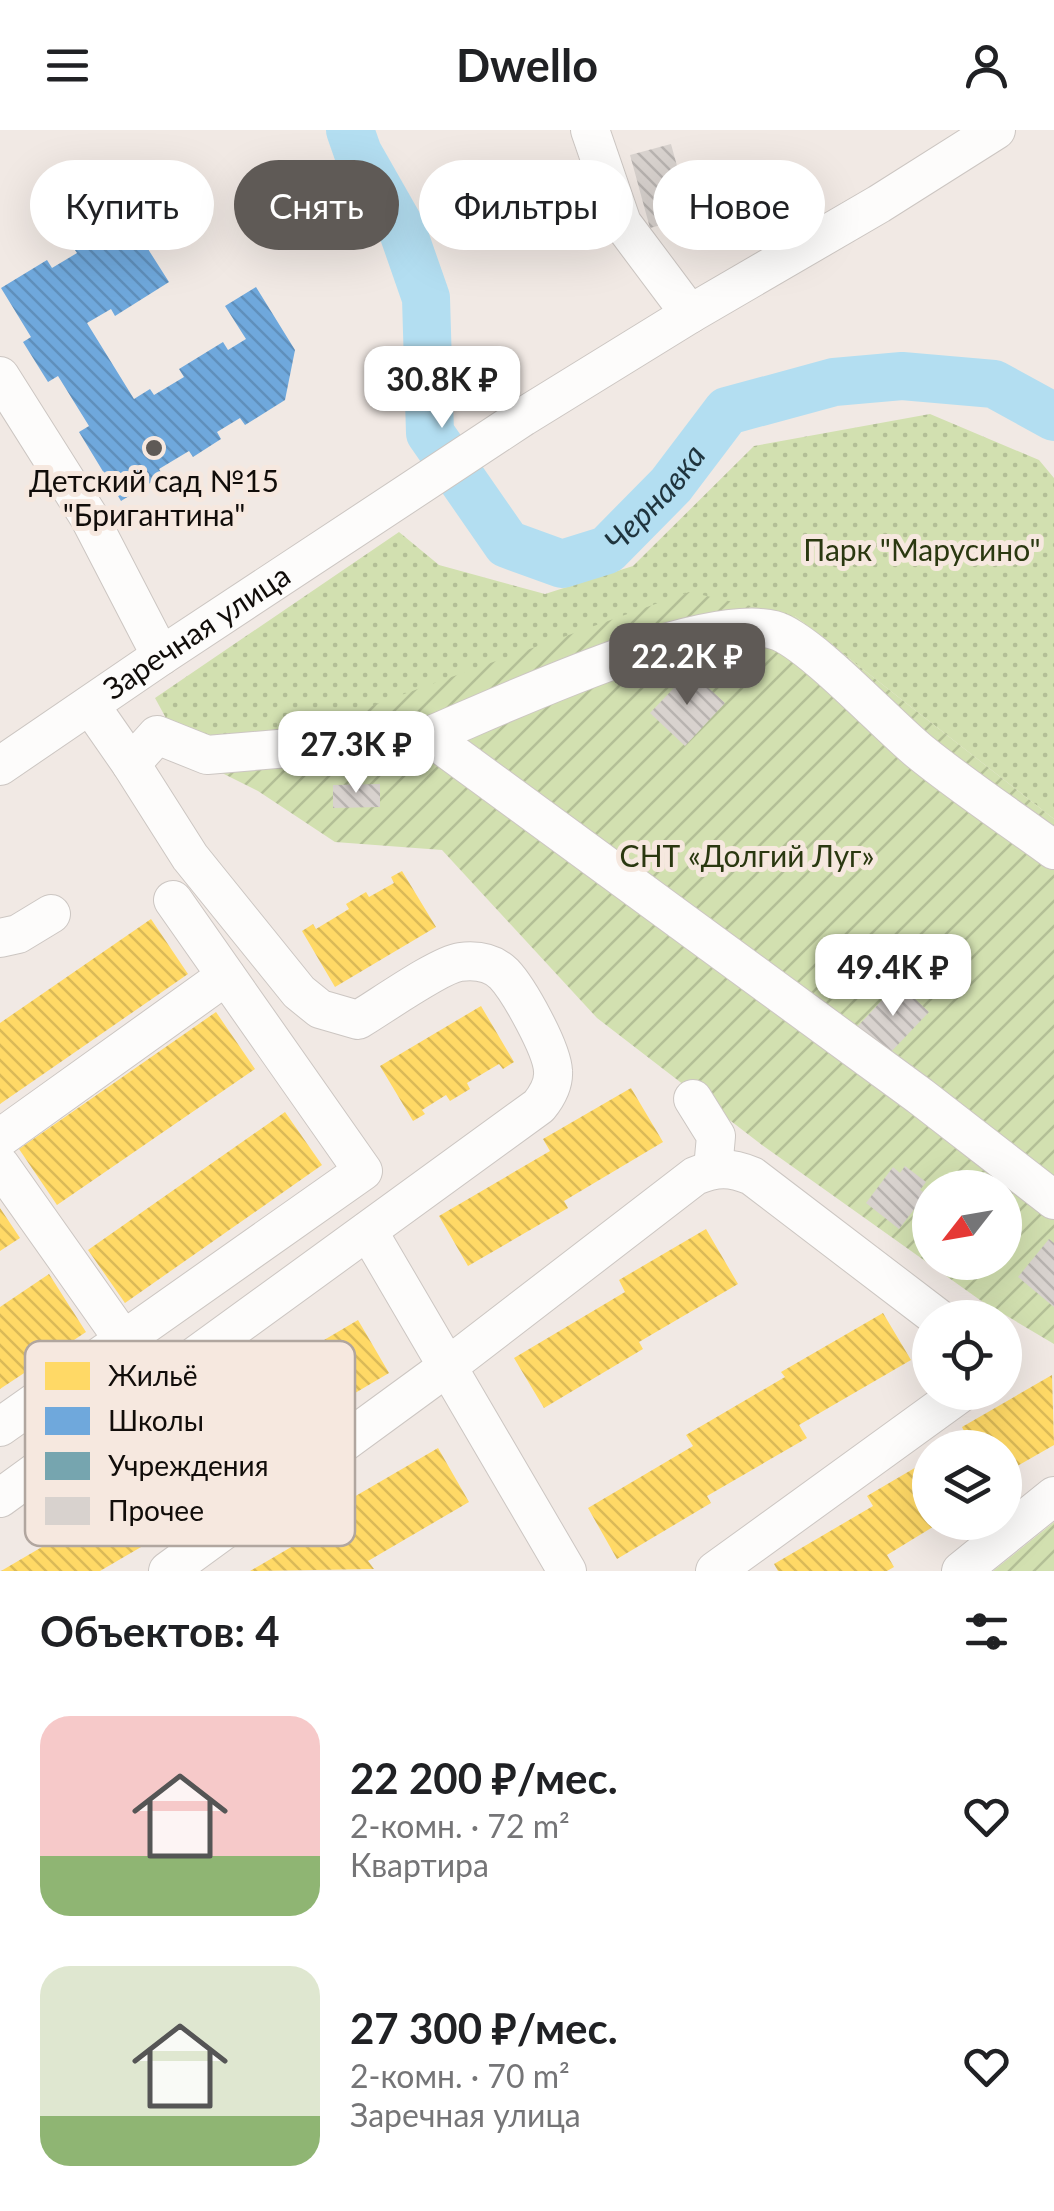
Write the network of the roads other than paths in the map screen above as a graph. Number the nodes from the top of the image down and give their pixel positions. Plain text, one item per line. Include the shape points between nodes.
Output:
1 (590, 130) edge
2 (996, 130) edge
3 (690, 314) junction
4 (0, 376) edge
5 (161, 656) junction
6 (90, 705) junction
7 (429, 736) junction
8 (131, 764) junction
9 (0, 766) edge
10 (1054, 850) edge
11 (173, 900) dead end
12 (51, 914) dead end
13 (0, 938) edge
14 (226, 976) junction
15 (693, 1100) dead end
16 (0, 1138) edge
17 (0, 1165) edge
18 (713, 1168) junction
19 (1054, 1200) edge
20 (368, 1230) junction
21 (914, 1300) edge
22 (123, 1339) junction
23 (120, 1341) edge
24 (216, 1341) edge
25 (448, 1367) junction
26 (25, 1409) edge
27 (937, 1410) edge
28 (0, 1427) edge
29 (355, 1435) edge
30 (25, 1480) edge
31 (1054, 1496) edge
32 (0, 1498) edge
33 (202, 1546) edge
34 (168, 1571) edge
35 (567, 1571) edge
36 (715, 1571) edge
37 (961, 1571) edge

1 - 3 street via 622,223
2 - 3 street, Заречная улица
3 - 5 street, Заречная улица via 523,416
4 - 5 street via 89,517
5 - 6 street, Заречная улица
6 - 8 street
6 - 9 street, Заречная улица
7 - 8 street via 208,754 157,735
7 - 10 street via 613,660 712,632 777,630 920,752
7 - 19 street
8 - 20 street via 190,857 299,992 320,1008 358,1020 456,962 483,962 502,972 550,1054 554,1074 539,1106
11 - 14 street
12 - 13 street
14 - 16 street
14 - 22 street via 362,1171
15 - 18 street via 716,1136
17 - 22 street
18 - 21 street via 752,1176
18 - 25 street
20 - 24 street
20 - 25 street
22 - 23 street
25 - 29 street
25 - 35 street
26 - 28 street
27 - 36 street
30 - 32 street
31 - 37 street
33 - 34 street

